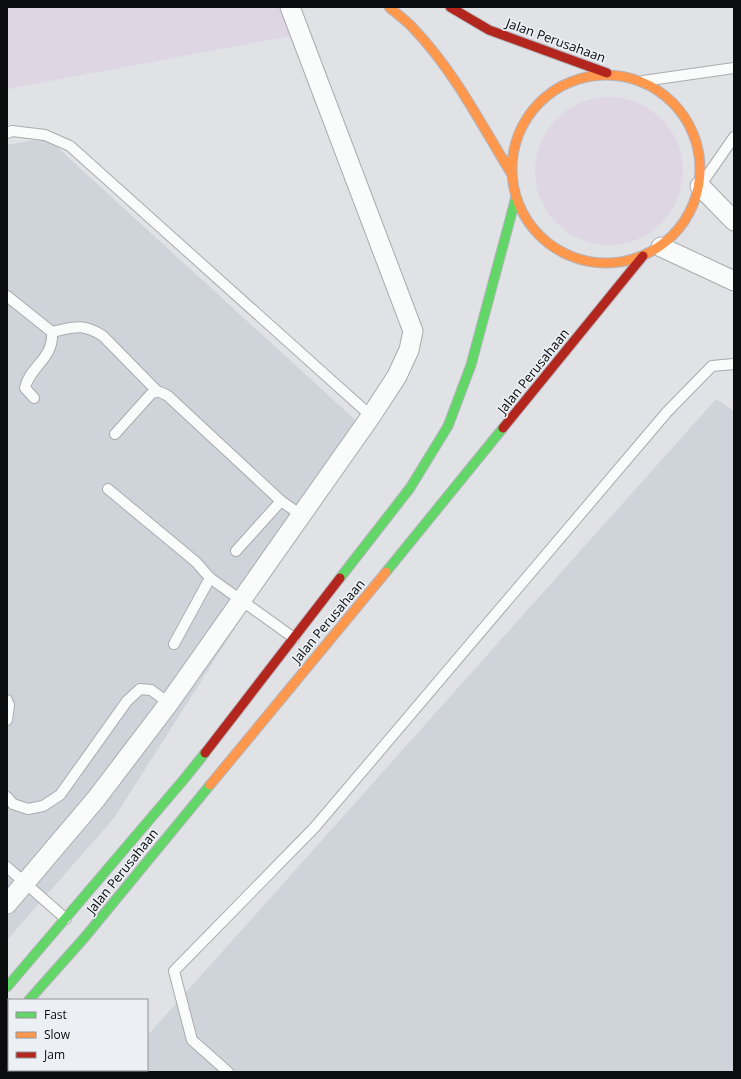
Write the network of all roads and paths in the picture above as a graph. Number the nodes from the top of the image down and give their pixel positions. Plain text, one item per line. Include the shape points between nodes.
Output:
1 (290, 7) edge
2 (389, 7) edge
3 (450, 7) edge
4 (734, 68) edge
5 (612, 74) junction
6 (643, 81) junction
7 (7, 133) edge
8 (734, 137) edge
9 (511, 173) junction
10 (700, 186) junction
11 (516, 197) junction
12 (734, 221) edge
13 (661, 247) junction
14 (643, 256) junction
15 (734, 281) edge
16 (7, 296) edge
17 (52, 332) junction
18 (734, 364) edge
19 (157, 391) junction
20 (34, 398) dead end
21 (371, 416) junction
22 (115, 434) dead end
23 (108, 489) dead end
24 (281, 501) junction
25 (301, 514) junction
26 (236, 550) dead end
27 (210, 578) junction
28 (241, 600) junction
29 (294, 638) junction
30 (174, 644) dead end
31 (7, 700) edge
32 (169, 703) junction
33 (7, 720) edge
34 (7, 796) edge
35 (7, 867) edge
36 (26, 883) junction
37 (7, 904) edge
38 (66, 919) junction
39 (7, 987) edge
40 (30, 999) edge
41 (228, 1072) edge

1 - 21 street via 413,331 409,350 397,376
2 - 9 main road via 413,29 442,64
3 - 5 main road, Jalan Perusahaan via 489,30
4 - 6 lane
5 - 6 main road
5 - 9 main road via 585,76 560,86 539,101 523,123 513,147
6 - 10 main road via 670,98 690,124 700,154
7 - 21 lane via 12,131 45,135 70,146
8 - 10 lane
9 - 11 main road
10 - 12 street
10 - 13 main road via 690,215
11 - 14 main road via 526,219 543,239 565,254 590,262 618,263
11 - 29 main road, Jalan Perusahaan via 472,365 448,426 410,488
13 - 14 main road
13 - 15 street
14 - 40 main road, Jalan Perusahaan via 84,937
16 - 17 lane
17 - 19 lane via 78,328 94,330
17 - 20 lane via 53,340 46,356 27,381 25,388
18 - 41 lane via 712,366 667,412 314,827 174,971 192,1040
19 - 22 lane via 143,401
19 - 24 lane via 168,396
21 - 25 street
23 - 27 lane via 196,562
24 - 25 lane
24 - 26 lane
25 - 28 street
27 - 28 lane
27 - 30 lane
28 - 29 lane
28 - 32 street
29 - 38 main road, Jalan Perusahaan via 185,778
31 - 33 lane
32 - 34 lane via 151,690 140,690 127,701 60,795 43,806 28,809 13,804
32 - 36 street via 96,799
35 - 36 lane
36 - 37 street
36 - 38 lane
38 - 39 main road, Jalan Perusahaan

